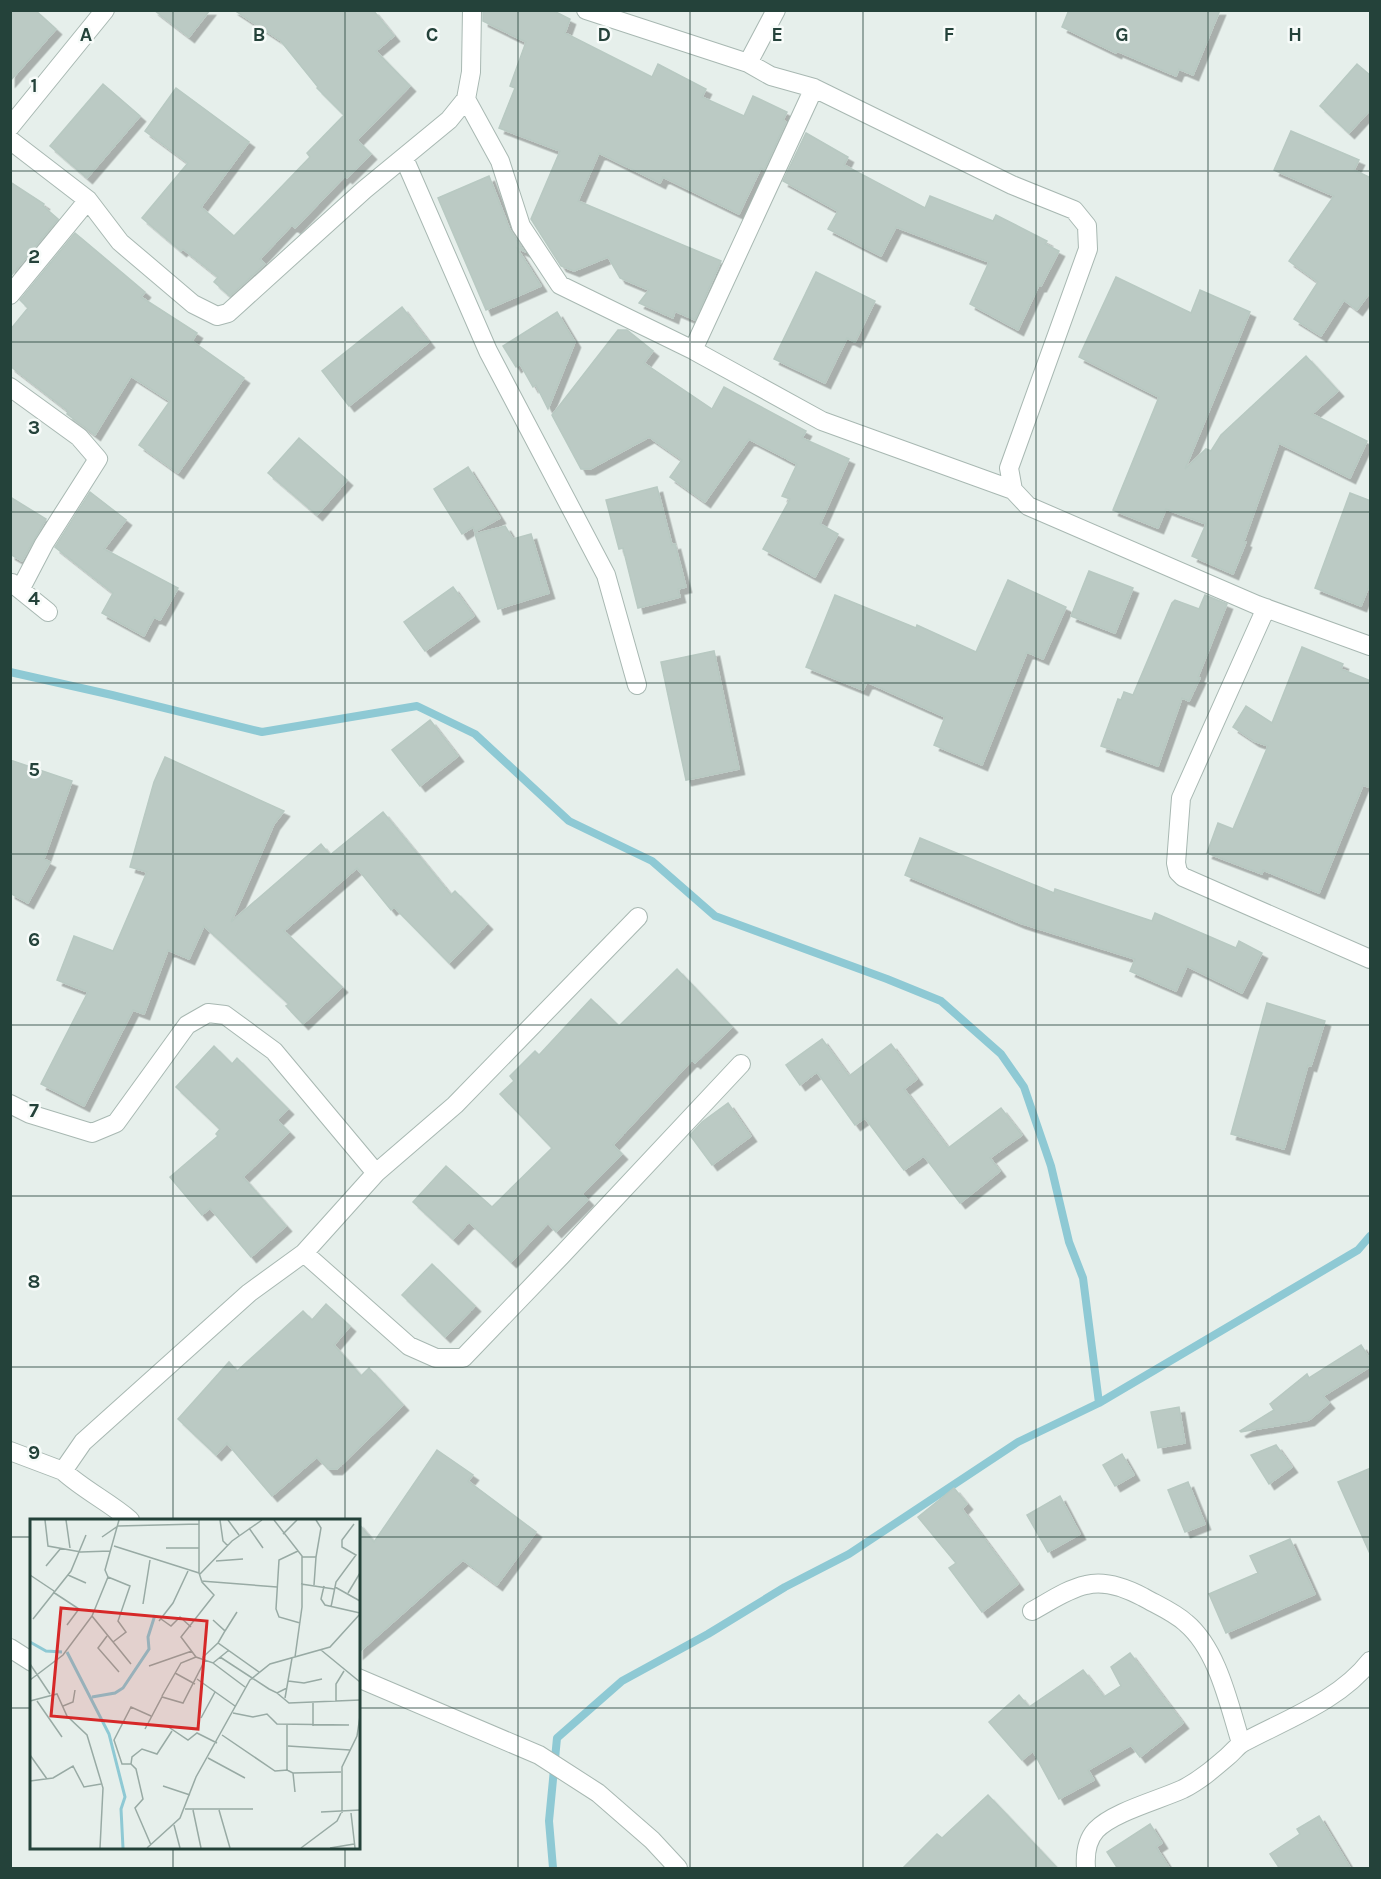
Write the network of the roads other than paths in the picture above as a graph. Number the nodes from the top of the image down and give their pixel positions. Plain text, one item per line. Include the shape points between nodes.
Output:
1 (105, 10) edge
2 (586, 10) edge
3 (776, 10) edge
4 (468, 11) edge
5 (748, 63) junction
6 (814, 88) junction
7 (466, 99) junction
8 (10, 126) edge
9 (10, 140) edge
10 (404, 158) junction
11 (88, 200) junction
12 (10, 295) edge
13 (693, 350) junction
14 (10, 387) edge
15 (1012, 490) junction
16 (16, 585) edge
17 (1266, 608) junction
18 (48, 612) dead end
19 (1371, 646) edge
20 (637, 685) dead end
21 (638, 917) dead end
22 (1371, 959) edge
23 (741, 1064) dead end
24 (10, 1104) edge
25 (376, 1173) junction
26 (304, 1253) junction
27 (10, 1451) edge
28 (63, 1471) junction
29 (128, 1519) edge
30 (1032, 1611) dead end
31 (10, 1648) edge
32 (30, 1661) edge
33 (1371, 1661) edge
34 (360, 1679) edge
35 (1241, 1743) junction
36 (678, 1869) edge
37 (1086, 1869) edge

1 - 8 street
2 - 5 street
3 - 5 street
4 - 7 street via 471,72
5 - 6 street via 771,76
6 - 13 street
6 - 15 street via 1001,180 1074,210 1087,226 1088,249 1009,468
7 - 10 street via 449,120
7 - 13 street via 500,161 522,226 560,285
9 - 11 street
10 - 11 street via 228,313 217,316 193,304 120,242
10 - 20 street via 488,351 606,575
11 - 12 street
13 - 15 street via 822,421
14 - 16 street via 79,437 98,459
15 - 17 street via 1028,506
16 - 18 street
17 - 19 street
17 - 22 street via 1180,798 1178,872
21 - 25 street via 454,1105
23 - 26 street via 463,1358 436,1358 409,1346
24 - 25 street via 92,1133 116,1123 187,1025 208,1013 225,1016 274,1050
25 - 26 street
26 - 28 street via 249,1293 83,1442
27 - 28 street
28 - 29 street
30 - 35 street via 1073,1589 1103,1583 1131,1591 1187,1623 1206,1647 1221,1677
31 - 32 street
33 - 35 street via 1341,1689
34 - 36 street via 539,1755 598,1793
35 - 37 street via 1210,1772 1184,1788 1108,1820 1095,1831 1085,1851

